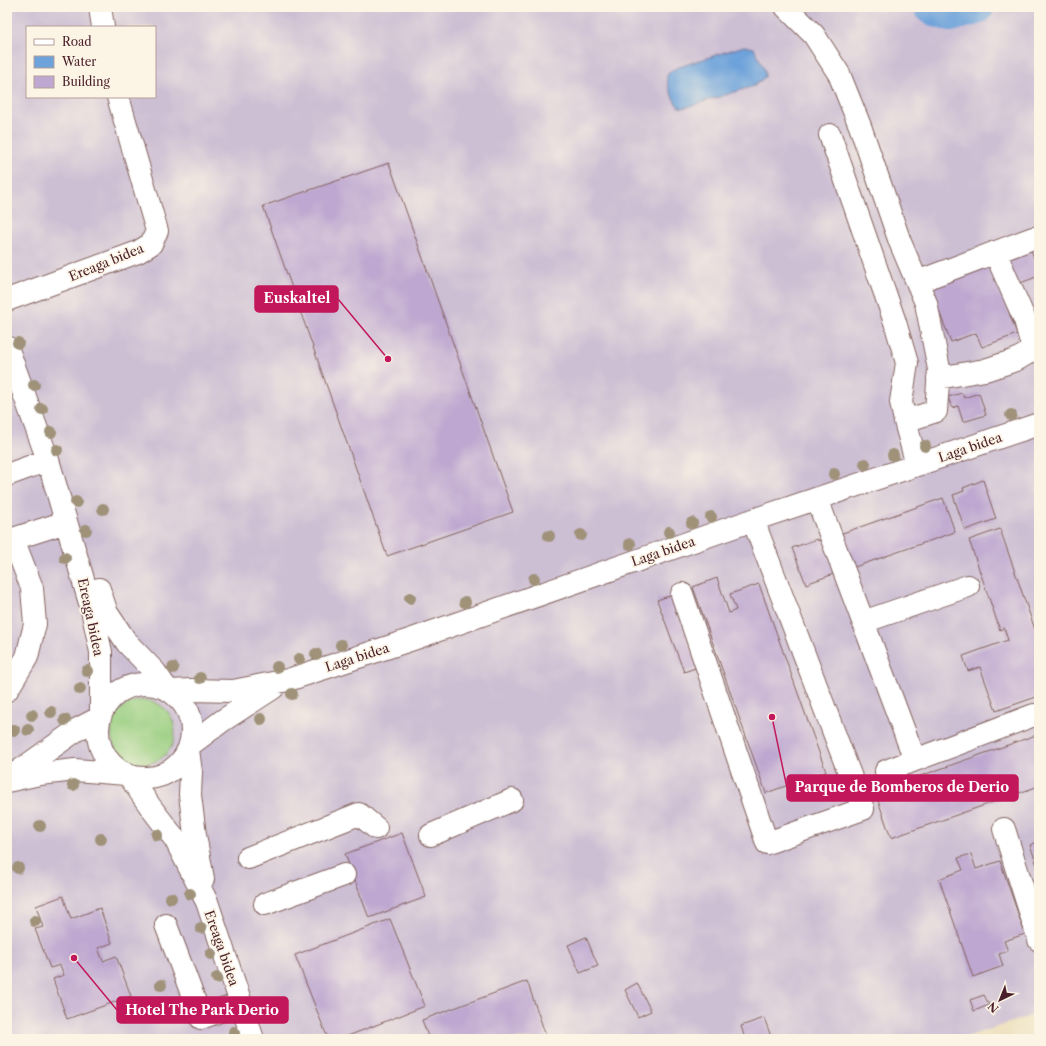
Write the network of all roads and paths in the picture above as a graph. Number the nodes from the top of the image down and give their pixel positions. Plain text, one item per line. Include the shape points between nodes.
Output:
1 (100, 7) edge
2 (786, 7) edge
3 (103, 26) edge
4 (118, 98) edge
5 (830, 135) dead end
6 (1033, 238) dead end
7 (995, 252) junction
8 (917, 282) junction
9 (7, 300) edge
10 (7, 347) edge
11 (938, 378) junction
12 (905, 421) junction
13 (1039, 424) edge
14 (48, 460) junction
15 (917, 465) junction
16 (7, 475) edge
17 (817, 499) junction
18 (753, 520) junction
19 (66, 522) junction
20 (10, 531) edge
21 (968, 586) dead end
22 (682, 594) dead end
23 (863, 622) junction
24 (288, 680) junction
25 (7, 690) edge
26 (169, 690) junction
27 (1034, 715) dead end
28 (100, 716) junction
29 (189, 748) junction
30 (915, 760) junction
31 (886, 771) dead end
32 (127, 775) junction
33 (7, 780) edge
34 (512, 800) dead end
35 (376, 828) dead end
36 (1004, 829) dead end
37 (431, 835) dead end
38 (248, 858) dead end
39 (344, 874) dead end
40 (207, 902) junction
41 (265, 904) dead end
42 (166, 926) dead end
43 (1039, 940) edge
44 (241, 1003) junction
45 (253, 1039) edge

1 - 3 street
2 - 8 street via 814,35 839,74
4 - 9 street, Ereaga bidea via 158,231 151,244 138,252
5 - 12 street via 907,363 901,402
6 - 7 street
7 - 8 street
7 - 11 street via 1025,320 1033,350 1016,360 985,370
8 - 11 street via 926,303 939,369
10 - 14 street, Ereaga bidea
11 - 12 street via 936,411
12 - 15 street
13 - 15 street, Laga bidea
14 - 16 street
14 - 19 street, Ereaga bidea
15 - 17 street, Laga bidea
17 - 18 street, Laga bidea
17 - 23 street
18 - 22 street via 864,809 767,843
18 - 24 street, Laga bidea
19 - 20 street
19 - 26 street, Ereaga bidea via 87,555 107,613 127,643
19 - 28 street, Ereaga bidea via 92,610 101,652
20 - 25 street via 32,588 35,624 27,657
21 - 23 street
23 - 30 street
24 - 26 street, Laga bidea via 233,691
24 - 29 street, Laga bidea via 222,720
26 - 28 street via 141,684 124,688 110,699
26 - 29 street via 178,698 189,715 192,735
27 - 30 street
28 - 32 street via 98,734 102,751 112,764
28 - 33 street
29 - 32 street via 178,764 164,774 147,778
29 - 40 street via 190,795
30 - 31 street
32 - 33 street via 75,770
32 - 40 street via 175,839
34 - 37 street
35 - 38 street via 359,814
36 - 43 street
39 - 41 street
40 - 44 street, Ereaga bidea
42 - 44 street via 201,1018
44 - 45 street, Ereaga bidea

